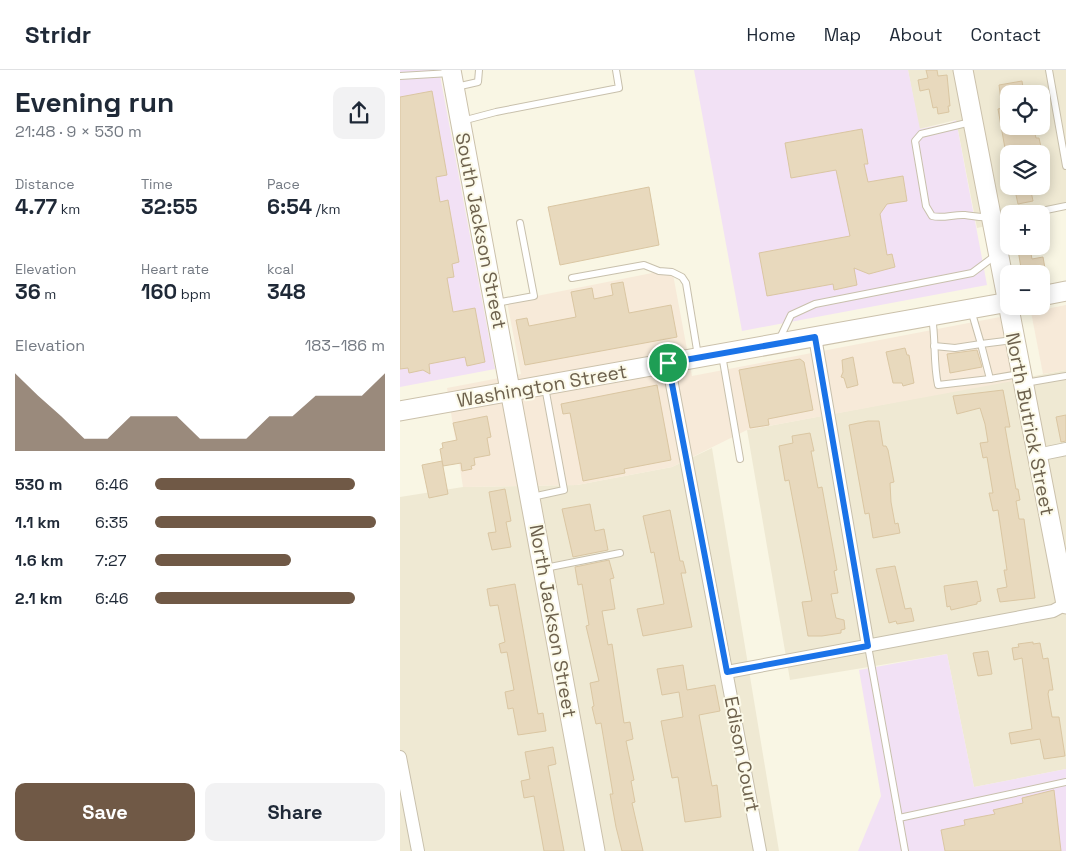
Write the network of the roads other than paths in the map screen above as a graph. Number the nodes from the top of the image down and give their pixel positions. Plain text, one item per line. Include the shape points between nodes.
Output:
1 (478, 70) edge
2 (616, 70) edge
3 (963, 70) edge
4 (1049, 70) edge
5 (421, 72) edge
6 (400, 76) edge
7 (452, 77) edge
8 (461, 121) junction
9 (973, 122) junction
10 (1066, 166) edge
11 (1066, 206) edge
12 (1050, 209) edge
13 (997, 218) edge
14 (520, 223) dead end
15 (997, 254) junction
16 (1000, 267) edge
17 (572, 278) dead end
18 (1066, 291) edge
19 (1050, 294) edge
20 (1000, 303) edge
21 (495, 304) junction
22 (970, 309) junction
23 (1010, 315) edge
24 (932, 316) junction
25 (815, 337) junction
26 (1014, 340) junction
27 (777, 344) junction
28 (981, 344) junction
29 (934, 346) junction
30 (722, 353) junction
31 (699, 358) junction
32 (668, 363) junction
33 (1066, 376) edge
34 (990, 378) junction
35 (1022, 379) junction
36 (544, 385) junction
37 (512, 391) junction
38 (400, 411) edge
39 (1066, 449) edge
40 (1037, 455) junction
41 (740, 459) dead end
42 (531, 497) junction
43 (620, 553) dead end
44 (544, 568) junction
45 (1066, 604) edge
46 (868, 646) junction
47 (727, 672) junction
48 (400, 757) edge
49 (1066, 782) edge
50 (899, 818) junction
51 (418, 851) edge
52 (595, 851) edge
53 (760, 851) edge
54 (905, 851) edge

1 - 7 lane via 478,82
2 - 8 lane via 619,88
3 - 9 street, North Butrick Street
4 - 10 lane
5 - 6 lane
5 - 7 lane
7 - 8 street, South Jackson Street
8 - 21 street, South Jackson Street
9 - 13 street, North Butrick Street
9 - 13 lane via 921,134 915,141 926,206 937,218 964,215
11 - 12 lane
13 - 15 street, North Butrick Street
14 - 21 lane via 534,296
15 - 16 street, North Butrick Street
15 - 27 lane via 972,273 815,304 790,315
17 - 31 lane via 644,265 682,277 686,283
18 - 19 street
20 - 22 street, Washington Street
21 - 37 street, South Jackson Street
22 - 24 street, Washington Street
22 - 28 lane
23 - 26 street, North Butrick Street
24 - 25 street, Washington Street
24 - 29 lane
25 - 27 street, Washington Street
25 - 46 street
26 - 28 lane
26 - 35 street, North Butrick Street
27 - 30 street, Washington Street
28 - 29 lane via 955,348
28 - 34 lane
29 - 34 lane via 938,385
30 - 31 street, Washington Street
30 - 41 lane
31 - 32 street, Washington Street
32 - 36 street, Washington Street
32 - 47 street, Edison Court
33 - 35 lane
34 - 35 lane
35 - 40 street, North Butrick Street
36 - 37 street, Washington Street
36 - 42 lane via 564,490
37 - 38 street, Washington Street
37 - 42 street, North Jackson Street
39 - 40 street
40 - 45 street, North Butrick Street
42 - 44 street, North Jackson Street
43 - 44 lane
44 - 52 street, North Jackson Street
45 - 46 street via 1054,611
46 - 47 street
46 - 50 lane
47 - 53 street, Edison Court
48 - 51 street
49 - 50 lane
50 - 54 lane

